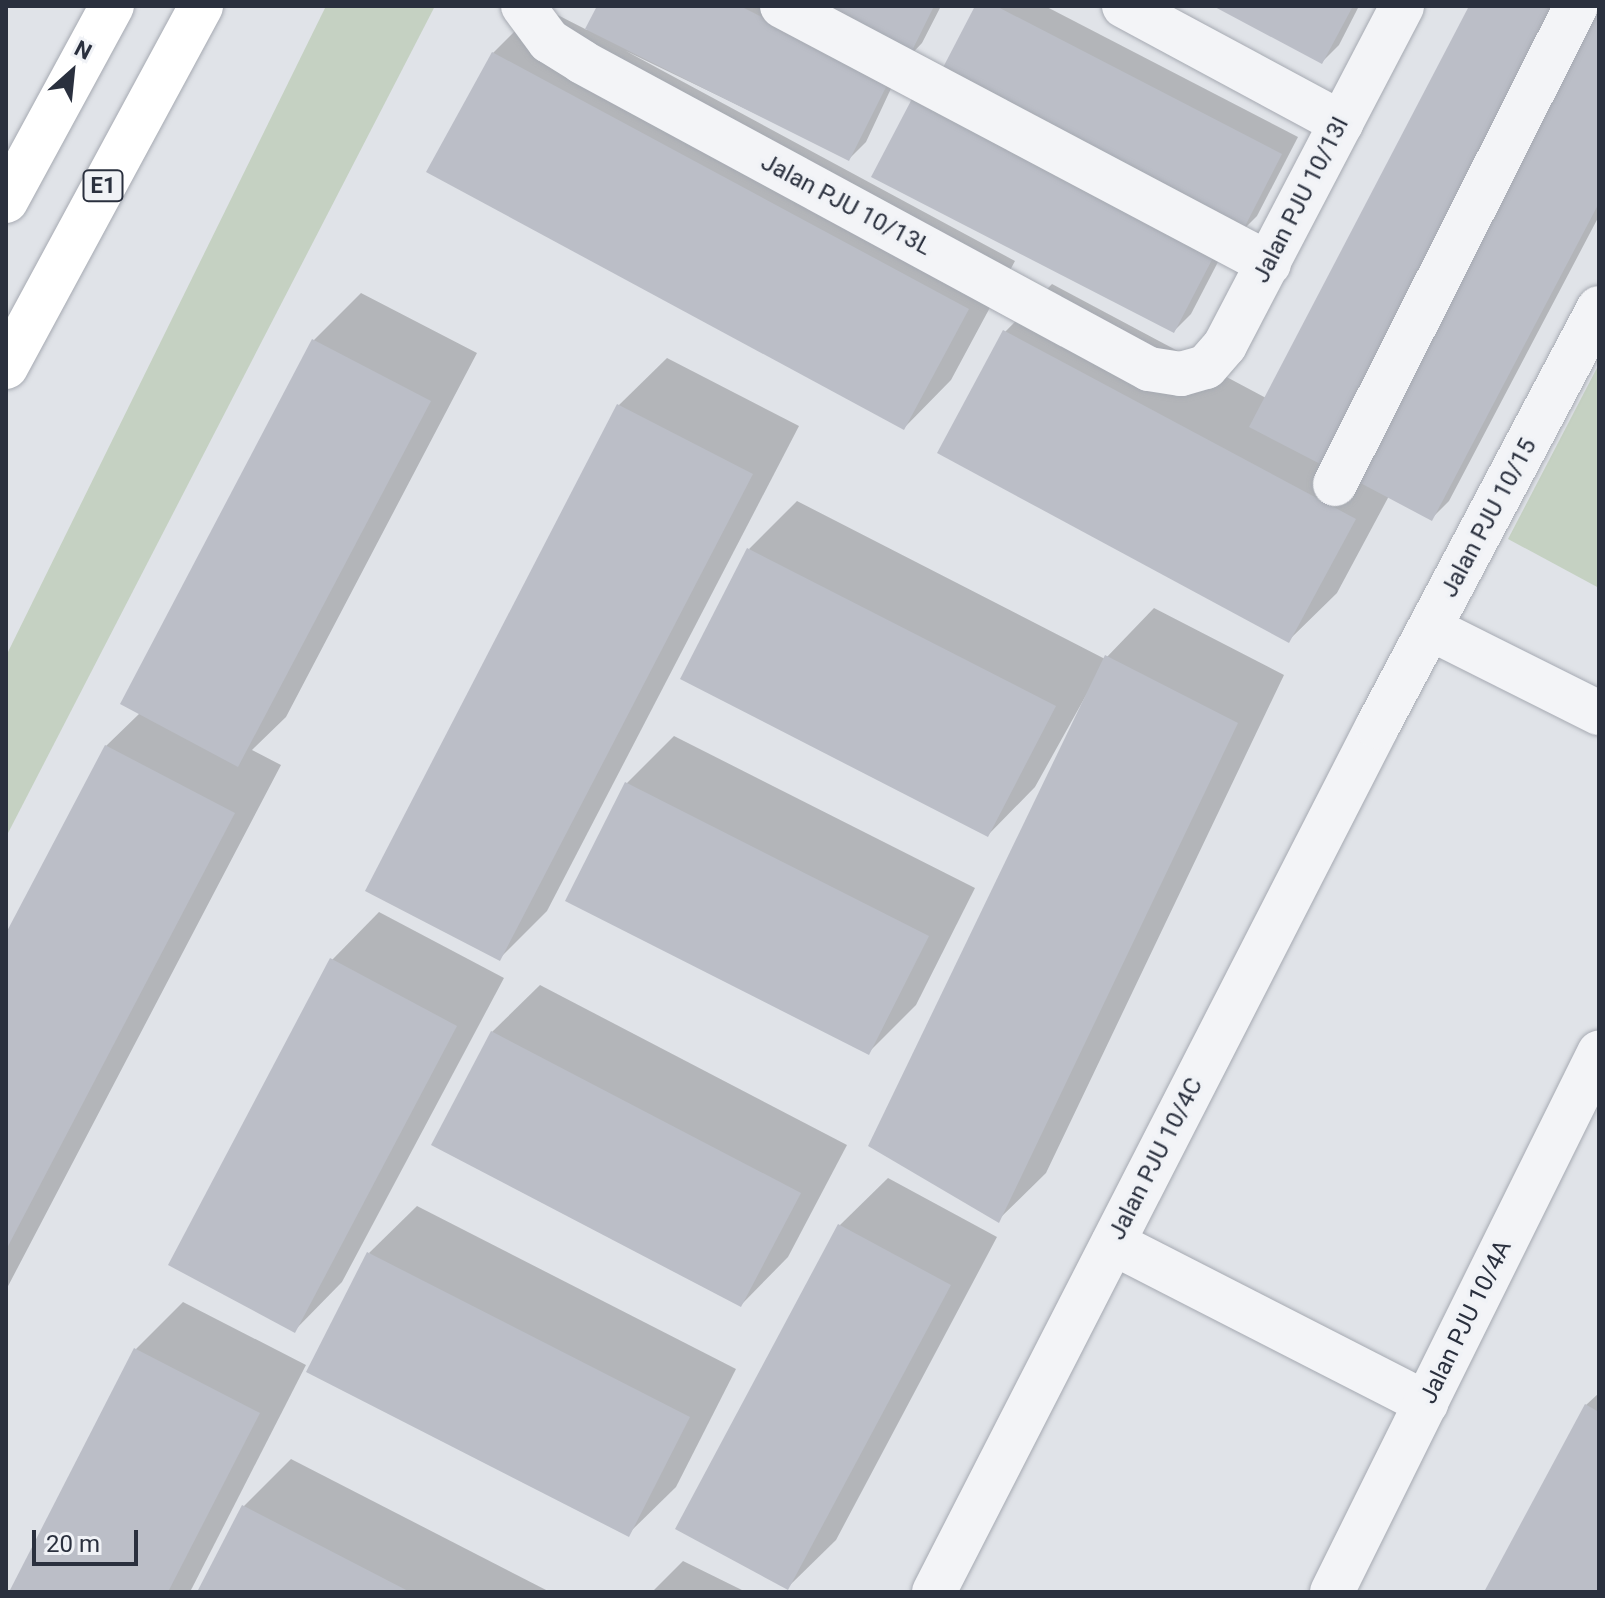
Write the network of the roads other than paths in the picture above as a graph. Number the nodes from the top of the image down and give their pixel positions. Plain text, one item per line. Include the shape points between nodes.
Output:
1 (112, 6) edge
2 (201, 6) edge
3 (782, 6) edge
4 (1124, 6) edge
5 (1402, 6) edge
6 (1576, 6) edge
7 (523, 9) edge
8 (1341, 123) junction
9 (6, 201) edge
10 (1269, 264) junction
11 (1599, 308) edge
12 (6, 367) edge
13 (1181, 374) joint
14 (1335, 484) dead end
15 (1431, 629) junction
16 (1599, 713) edge
17 (1377, 727) joint
18 (1599, 1053) edge
19 (1113, 1243) junction
20 (1426, 1403) junction
21 (934, 1592) edge
22 (1332, 1592) edge

1 - 9 highway
2 - 12 highway, E1
3 - 10 street
4 - 8 street
5 - 8 street, Jalan PJU 10/13I
6 - 14 street
7 - 13 street, Jalan PJU 10/13L via 549,41 582,62 1149,369
8 - 10 street, Jalan PJU 10/13I
10 - 13 street, Jalan PJU 10/13I via 1225,345 1206,367
11 - 15 street, Jalan PJU 10/15
15 - 16 street
15 - 17 street, Jalan PJU 10/15
17 - 19 street, Jalan PJU 10/4C
18 - 20 street, Jalan PJU 10/4A
19 - 20 street
19 - 21 street, Jalan PJU 10/4C
20 - 22 street, Jalan PJU 10/4A

